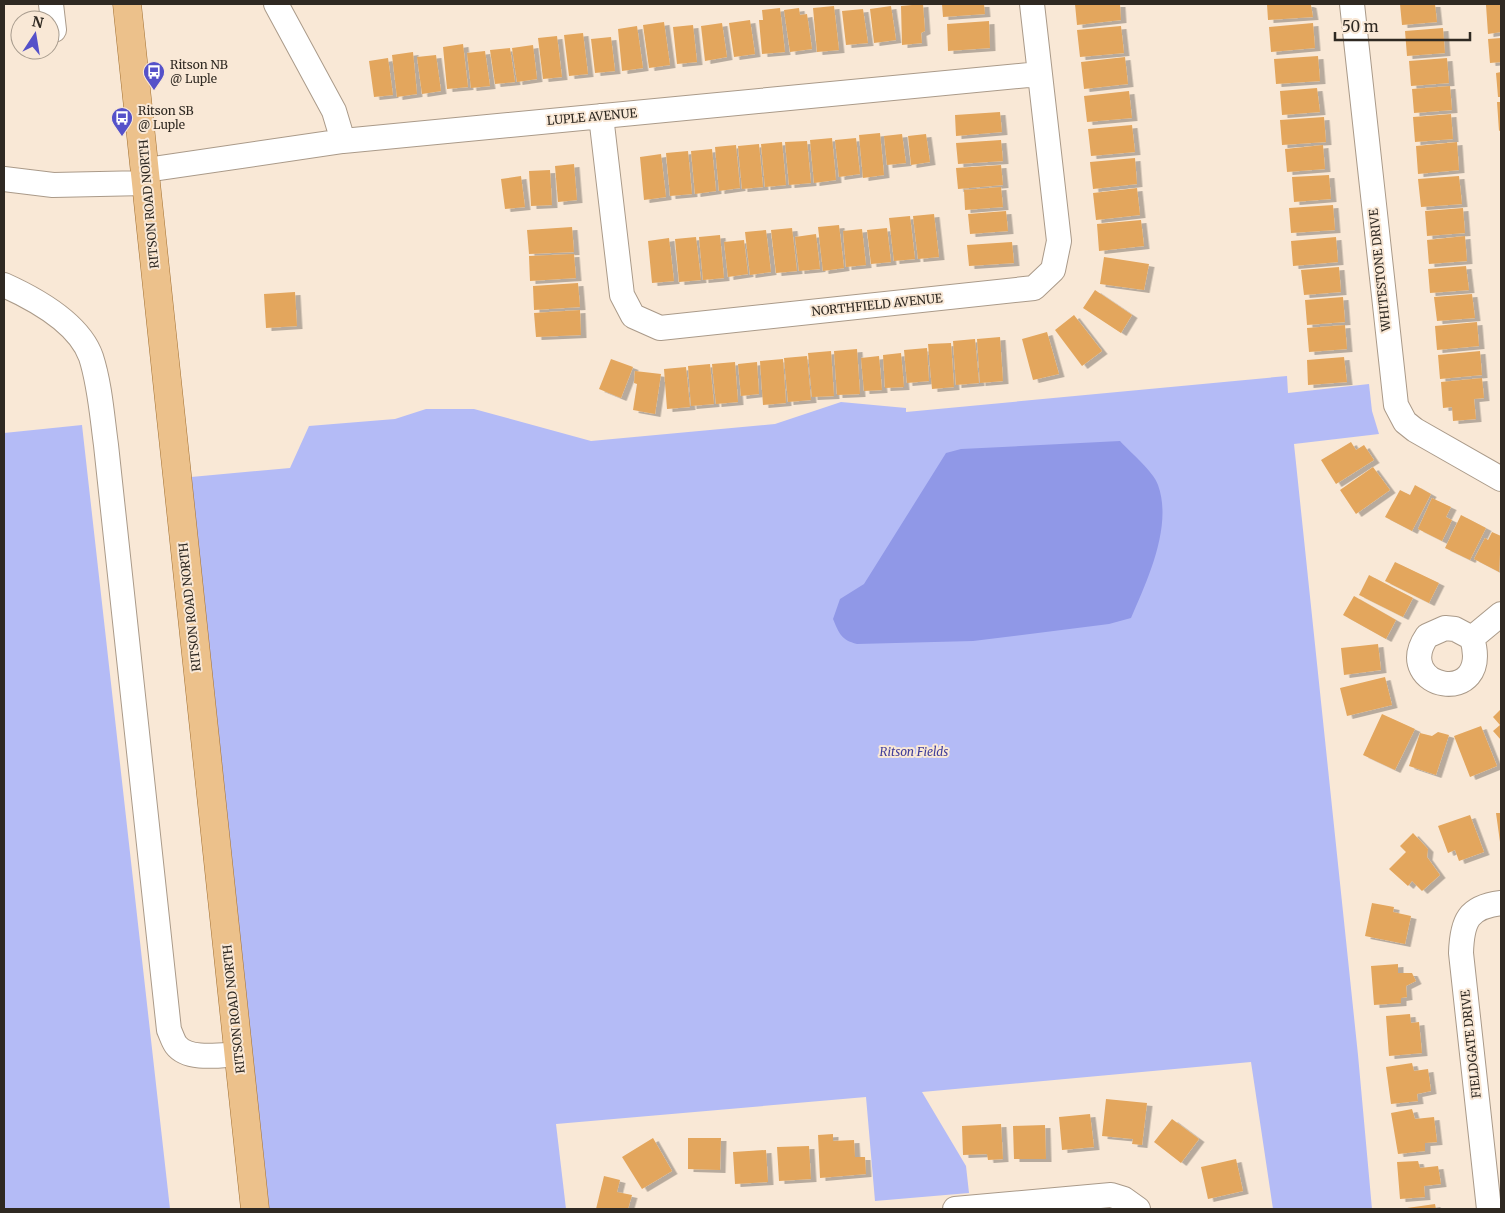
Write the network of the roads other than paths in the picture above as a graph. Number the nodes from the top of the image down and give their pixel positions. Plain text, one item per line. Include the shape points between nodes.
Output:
1 (128, 4) edge
2 (276, 4) edge
3 (1032, 4) edge
4 (1352, 4) edge
5 (1039, 74) junction
6 (601, 116) junction
7 (343, 141) junction
8 (146, 176) junction
9 (4, 180) edge
10 (4, 285) edge
11 (1501, 479) edge
12 (1501, 614) edge
13 (1472, 638) dead end
14 (1501, 903) edge
15 (238, 1054) junction
16 (255, 1209) edge
17 (955, 1209) edge
18 (1138, 1209) edge
19 (1489, 1209) edge

1 - 8 main road, RITSON ROAD NORTH
2 - 7 street via 334,111
3 - 5 street, NORTHFIELD AVENUE
4 - 11 street, WHITESTONE DRIVE via 1396,405 1405,422 1415,430
5 - 6 street, LUPLE AVENUE
5 - 6 street, NORTHFIELD AVENUE via 1059,241 1053,270 1034,288 660,328 633,316 622,295
6 - 7 street, LUPLE AVENUE
7 - 8 street, LUPLE AVENUE
8 - 9 street, LUPLE AVENUE via 53,185
8 - 15 main road, RITSON ROAD NORTH
10 - 15 street via 54,314 76,333 91,356 106,445 169,1030 176,1046 186,1053 204,1056
12 - 13 street
14 - 19 street, FIELDGATE DRIVE via 1483,905 1469,915 1462,934 1461,953
15 - 16 main road, RITSON ROAD NORTH
17 - 18 street via 1112,1195

